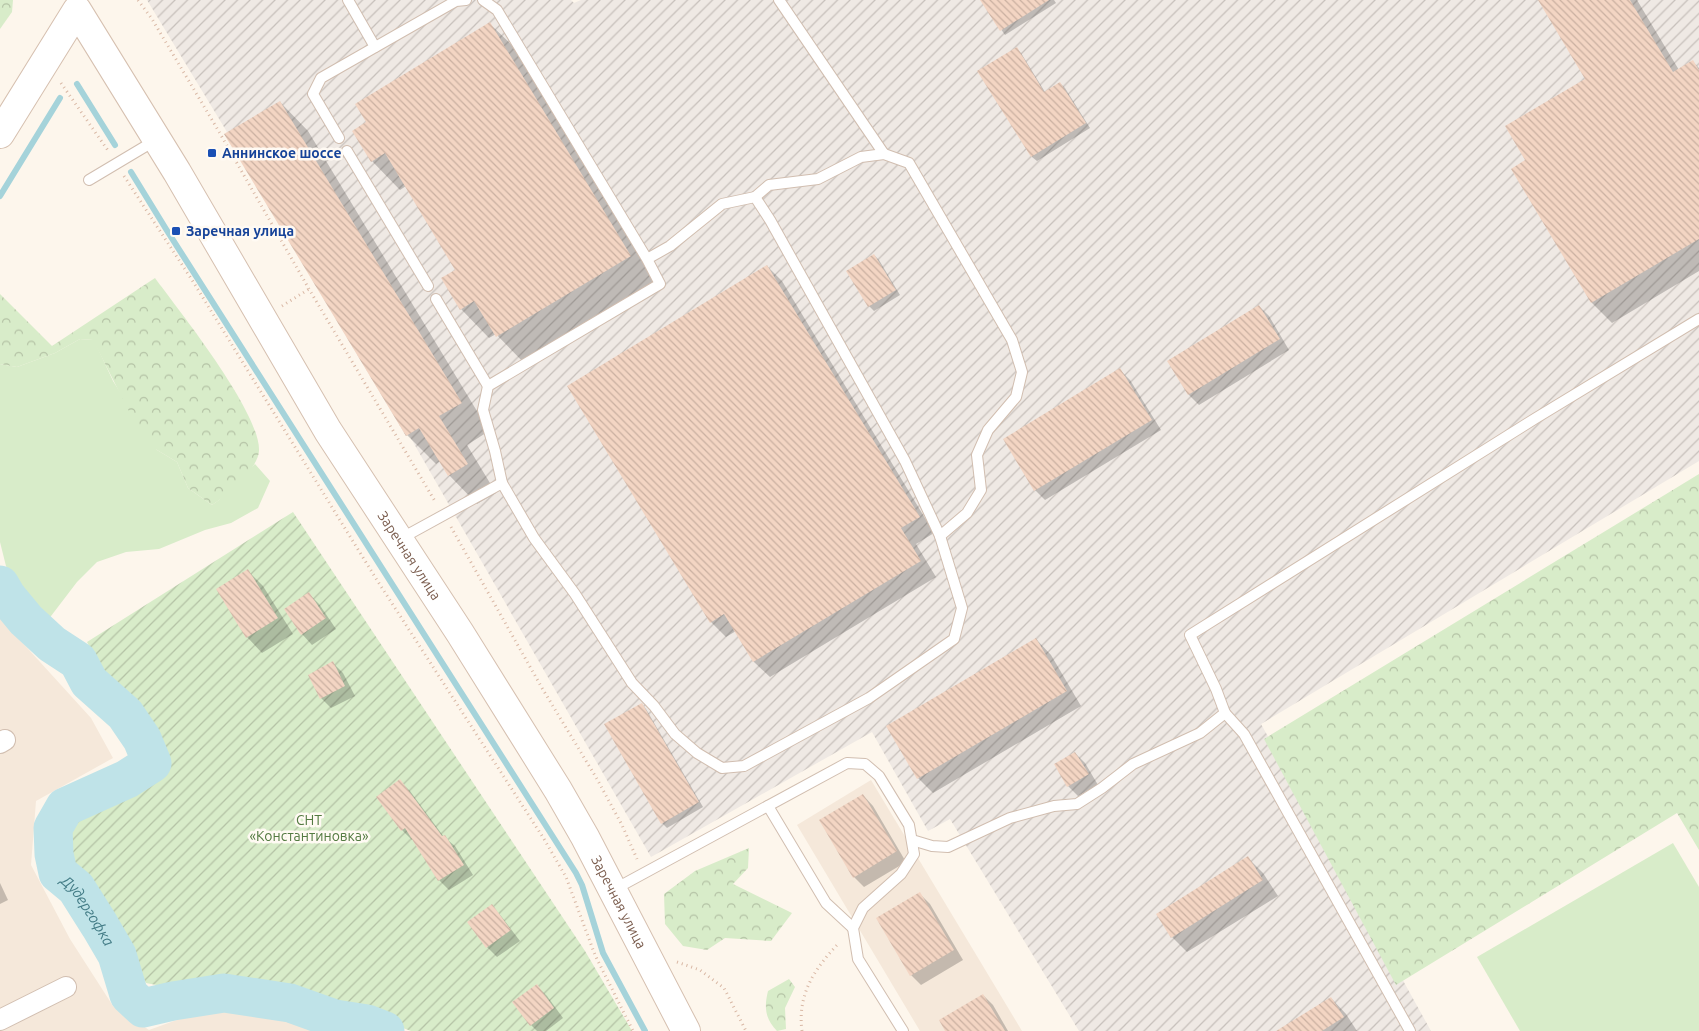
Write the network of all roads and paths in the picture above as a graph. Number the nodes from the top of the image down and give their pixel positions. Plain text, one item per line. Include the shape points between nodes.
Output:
1 (138, 0) edge
2 (348, 0) edge
3 (466, 0) edge
4 (483, 0) edge
5 (779, 0) edge
6 (78, 3) edge
7 (375, 48) junction
8 (57, 78) dead end
9 (0, 134) edge
10 (339, 138) dead end
11 (157, 140) junction
12 (347, 151) dead end
13 (884, 154) junction
14 (117, 164) junction
15 (89, 180) dead end
16 (755, 197) junction
17 (647, 259) junction
18 (428, 286) dead end
19 (309, 289) junction
20 (436, 298) dead end
21 (279, 307) dead end
22 (1699, 319) edge
23 (488, 386) junction
24 (502, 483) junction
25 (443, 515) junction
26 (940, 536) junction
27 (399, 540) junction
28 (1225, 713) junction
29 (768, 806) junction
30 (912, 840) junction
31 (638, 877) junction
32 (612, 891) junction
33 (853, 928) junction
34 (649, 961) junction
35 (66, 987) dead end
36 (0, 1020) edge
37 (633, 1031) edge
38 (686, 1031) edge
39 (746, 1031) edge
40 (802, 1031) edge
41 (903, 1031) edge
42 (1410, 1031) edge

1 - 19 path via 208,113
2 - 7 lane
3 - 7 lane via 456,2
4 - 17 lane via 497,10
5 - 13 lane
6 - 9 street
6 - 11 street, Заречная улица
7 - 10 lane via 321,78 313,94
8 - 14 path
11 - 14 lane
11 - 27 street, Заречная улица via 328,431
12 - 18 lane
13 - 16 lane via 861,157 818,179 769,185
13 - 26 lane via 909,163 1012,340 1022,372 1016,397 988,430 977,455 981,490 967,513
14 - 15 lane
14 - 37 path via 380,585 553,854 566,877 595,955
16 - 17 lane via 722,204 670,246
16 - 26 lane via 905,462
17 - 23 lane via 660,284
19 - 21 path
19 - 25 path
20 - 23 lane
22 - 28 lane via 1190,635
23 - 24 lane via 483,410
24 - 25 lane
24 - 26 lane via 534,538 632,682 675,734 722,768 744,766 860,702 954,639 962,608
25 - 27 lane
25 - 31 path via 622,825 638,856
27 - 32 street, Заречная улица via 558,790
28 - 30 lane via 1200,733 1133,764 1077,804 1054,806 1010,818 948,847
28 - 42 lane via 1244,734
29 - 30 lane via 847,763 865,764 879,776 909,825
29 - 31 lane
29 - 33 lane via 826,903
30 - 33 lane via 914,854 901,874 864,908
31 - 32 lane
32 - 34 street, Заречная улица
33 - 40 path via 824,959 809,982 801,1008
33 - 41 lane via 858,959
34 - 38 street, Заречная улица
34 - 39 path via 677,962 700,970 724,988
35 - 36 street

